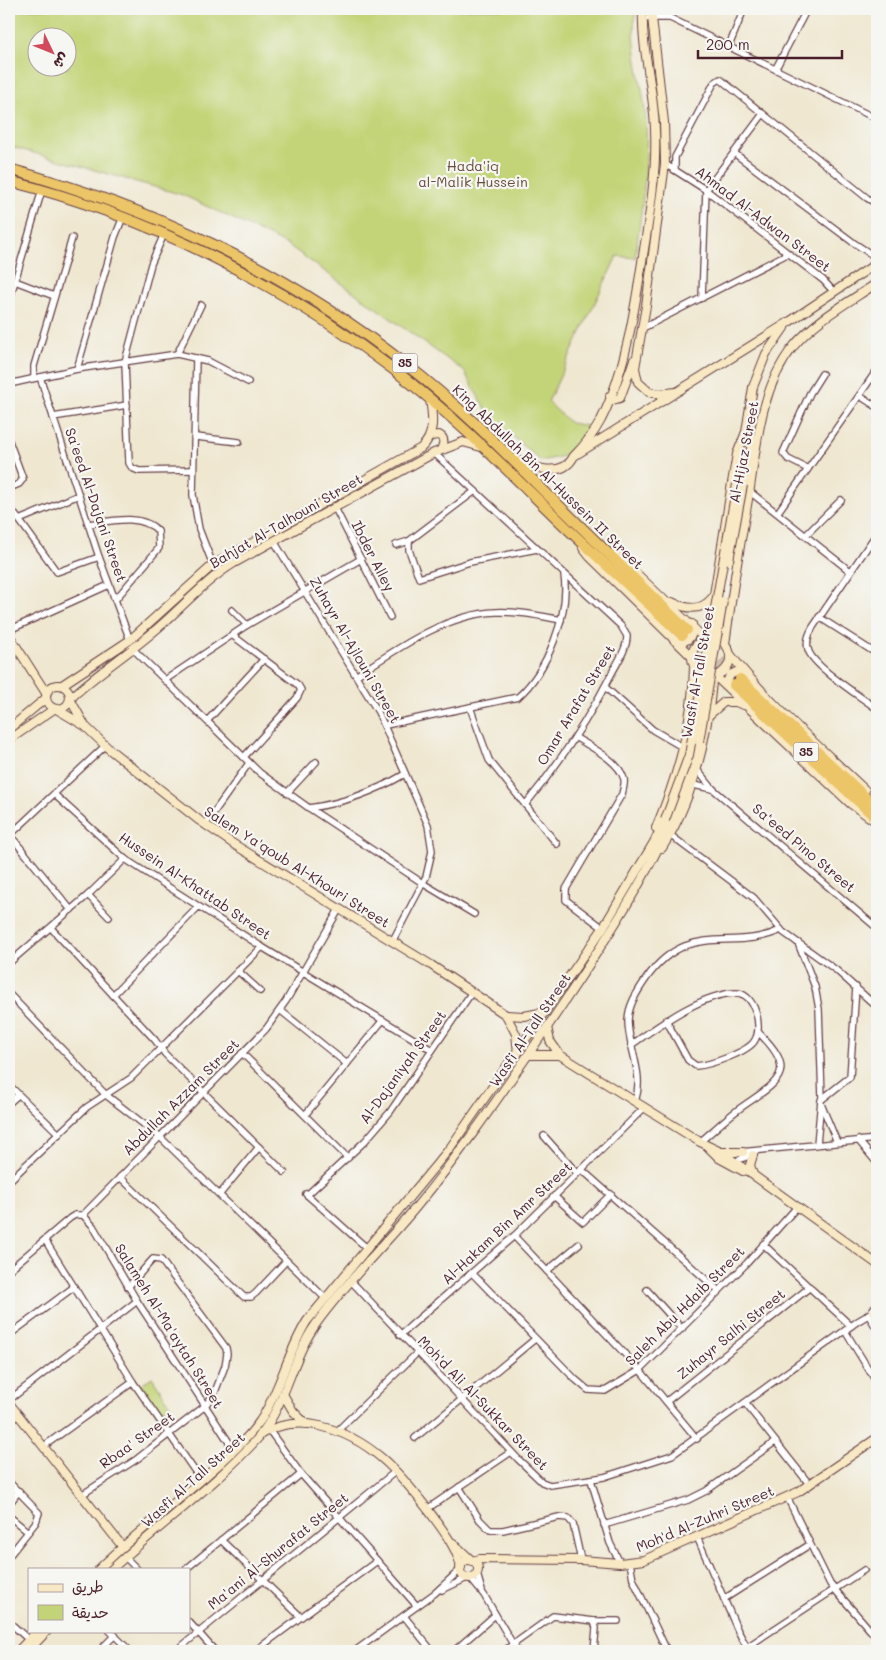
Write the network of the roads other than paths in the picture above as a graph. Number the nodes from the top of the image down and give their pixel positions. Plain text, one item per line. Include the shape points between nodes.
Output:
1 (744, 9) edge
2 (808, 9) edge
3 (647, 13) edge
4 (729, 46) junction
5 (776, 68) junction
6 (763, 114) junction
7 (877, 119) edge
8 (734, 153) junction
9 (665, 164) junction
10 (675, 169) junction
11 (9, 170) edge
12 (9, 180) edge
13 (42, 190) junction
14 (706, 190) junction
15 (877, 204) edge
16 (123, 217) junction
17 (164, 234) junction
18 (72, 238) dead end
19 (787, 254) junction
20 (877, 257) edge
21 (875, 264) edge
22 (15, 281) junction
23 (877, 283) edge
24 (834, 292) junction
25 (54, 296) junction
26 (702, 298) junction
27 (9, 301) edge
28 (635, 304) junction
29 (201, 305) dead end
30 (646, 306) junction
31 (789, 322) junction
32 (641, 329) junction
33 (177, 354) junction
34 (196, 358) junction
35 (635, 358) junction
36 (125, 362) junction
37 (78, 369) junction
38 (877, 370) edge
39 (822, 374) dead end
40 (37, 377) junction
41 (248, 382) dead end
42 (9, 384) edge
43 (681, 391) junction
44 (610, 396) junction
45 (860, 396) junction
46 (430, 400) junction
47 (127, 405) junction
48 (877, 407) edge
49 (762, 413) joint
50 (53, 417) junction
51 (746, 432) junction
52 (430, 436) junction
53 (196, 438) junction
54 (9, 440) edge
55 (239, 442) dead end
56 (501, 448) junction
57 (486, 449) junction
58 (438, 451) junction
59 (574, 456) junction
60 (808, 469) junction
61 (193, 470) junction
62 (743, 487) junction
63 (9, 488) edge
64 (475, 491) junction
65 (79, 495) junction
66 (841, 500) dead end
67 (9, 506) edge
68 (334, 506) junction
69 (778, 512) junction
70 (19, 520) junction
71 (90, 524) junction
72 (574, 528) junction
73 (877, 533) edge
74 (806, 536) junction
75 (274, 541) junction
76 (409, 541) junction
77 (396, 545) dead end
78 (537, 549) junction
79 (99, 557) junction
80 (361, 559) junction
81 (213, 565) junction
82 (850, 571) junction
83 (564, 575) junction
84 (109, 584) junction
85 (306, 590) junction
86 (665, 598) junction
87 (712, 598) junction
88 (115, 600) junction
89 (232, 610) dead end
90 (390, 616) dead end
91 (729, 616) junction
92 (819, 617) junction
93 (709, 619) junction
94 (561, 620) junction
95 (247, 625) junction
96 (9, 630) edge
97 (684, 633) junction
98 (9, 634) edge
99 (232, 635) junction
100 (706, 639) junction
101 (130, 640) junction
102 (725, 644) junction
103 (133, 649) junction
104 (730, 654) junction
105 (877, 654) edge
106 (692, 657) junction
107 (264, 659) junction
108 (694, 666) junction
109 (357, 675) junction
110 (714, 676) junction
111 (165, 680) junction
112 (737, 681) junction
113 (62, 685) junction
114 (605, 687) junction
115 (46, 695) junction
116 (71, 699) junction
117 (693, 705) junction
118 (710, 705) junction
119 (470, 707) junction
120 (56, 709) junction
121 (749, 709) junction
122 (877, 710) edge
123 (709, 715) junction
124 (208, 720) junction
125 (386, 725) junction
126 (85, 726) junction
127 (9, 729) edge
128 (575, 737) junction
129 (9, 740) edge
130 (106, 746) junction
131 (684, 748) junction
132 (244, 757) junction
133 (316, 762) dead end
134 (250, 763) junction
135 (698, 771) junction
136 (406, 774) junction
137 (693, 785) junction
138 (713, 789) junction
139 (287, 793) junction
140 (55, 795) junction
141 (525, 804) junction
142 (877, 806) edge
143 (309, 808) junction
144 (877, 821) edge
145 (667, 822) junction
146 (204, 824) junction
147 (670, 835) junction
148 (9, 836) edge
149 (557, 844) dead end
150 (125, 859) junction
151 (635, 874) junction
152 (643, 877) junction
153 (424, 884) junction
154 (88, 895) junction
155 (198, 907) junction
156 (71, 910) junction
157 (338, 911) junction
158 (474, 914) dead end
159 (109, 917) dead end
160 (51, 928) junction
161 (603, 928) junction
162 (877, 928) edge
163 (781, 930) junction
164 (392, 942) junction
165 (798, 943) junction
166 (262, 947) junction
167 (9, 963) edge
168 (238, 971) junction
169 (304, 971) junction
170 (856, 987) junction
171 (260, 991) dead end
172 (472, 992) junction
173 (9, 994) edge
174 (113, 995) junction
175 (877, 1007) edge
176 (280, 1010) junction
177 (545, 1012) junction
178 (506, 1015) junction
179 (383, 1020) junction
180 (666, 1020) junction
181 (547, 1028) junction
182 (758, 1032) junction
183 (631, 1045) junction
184 (161, 1049) junction
185 (432, 1050) junction
186 (242, 1053) junction
187 (518, 1053) junction
188 (560, 1054) junction
189 (528, 1055) junction
190 (347, 1064) junction
191 (9, 1085) edge
192 (202, 1092) junction
193 (18, 1095) junction
194 (106, 1095) junction
195 (635, 1100) junction
196 (821, 1100) junction
197 (9, 1103) edge
198 (645, 1107) junction
199 (306, 1115) junction
200 (59, 1134) junction
201 (159, 1136) junction
202 (544, 1136) dead end
203 (877, 1139) edge
204 (858, 1140) junction
205 (837, 1142) junction
206 (703, 1144) junction
207 (817, 1144) junction
208 (259, 1147) junction
209 (743, 1152) joint
210 (756, 1153) junction
211 (348, 1158) junction
212 (727, 1159) junction
213 (877, 1163) edge
214 (579, 1171) junction
215 (284, 1172) dead end
216 (752, 1175) junction
217 (120, 1177) junction
218 (425, 1180) junction
219 (9, 1181) edge
220 (433, 1186) junction
221 (416, 1192) junction
222 (220, 1194) junction
223 (611, 1194) junction
224 (554, 1196) junction
225 (424, 1198) junction
226 (797, 1207) junction
227 (83, 1215) junction
228 (514, 1236) junction
229 (45, 1240) junction
230 (579, 1244) dead end
231 (764, 1244) junction
232 (368, 1249) junction
233 (286, 1261) junction
234 (877, 1264) edge
235 (9, 1270) edge
236 (547, 1271) junction
237 (472, 1274) junction
238 (352, 1282) junction
239 (74, 1287) junction
240 (128, 1287) junction
241 (810, 1287) junction
242 (647, 1290) dead end
243 (719, 1291) junction
244 (326, 1299) junction
245 (137, 1301) junction
246 (877, 1304) edge
247 (874, 1312) edge
248 (851, 1326) junction
249 (682, 1329) junction
250 (877, 1329) edge
251 (102, 1330) junction
252 (844, 1331) junction
253 (9, 1335) edge
254 (400, 1335) junction
255 (535, 1339) junction
256 (418, 1352) junction
257 (640, 1370) junction
258 (133, 1382) junction
259 (877, 1383) edge
260 (283, 1394) junction
261 (463, 1400) junction
262 (9, 1401) edge
263 (667, 1401) junction
264 (745, 1403) junction
265 (205, 1406) junction
266 (17, 1413) junction
267 (9, 1422) edge
268 (306, 1424) junction
269 (269, 1430) junction
270 (337, 1431) junction
271 (168, 1435) junction
272 (260, 1435) junction
273 (415, 1438) dead end
274 (877, 1438) edge
275 (697, 1439) junction
276 (775, 1442) junction
277 (44, 1446) junction
278 (234, 1450) junction
279 (511, 1452) junction
280 (396, 1471) junction
281 (301, 1474) junction
282 (201, 1480) junction
283 (591, 1480) junction
284 (9, 1482) edge
285 (810, 1485) junction
286 (460, 1487) junction
287 (19, 1491) junction
288 (83, 1494) junction
289 (786, 1497) junction
290 (173, 1503) junction
291 (9, 1504) edge
292 (427, 1509) junction
293 (179, 1510) junction
294 (9, 1516) edge
295 (338, 1518) junction
296 (604, 1525) junction
297 (28, 1532) junction
298 (697, 1537) junction
299 (221, 1540) junction
300 (450, 1540) junction
301 (809, 1545) junction
302 (122, 1546) junction
303 (9, 1556) edge
304 (125, 1557) junction
305 (472, 1560) junction
306 (494, 1560) junction
307 (581, 1560) junction
308 (377, 1561) junction
309 (620, 1563) junction
310 (630, 1563) junction
311 (100, 1568) edge
312 (113, 1568) edge
313 (136, 1568) edge
314 (187, 1568) edge
315 (461, 1568) junction
316 (864, 1570) dead end
317 (473, 1575) junction
318 (262, 1579) junction
319 (834, 1589) junction
320 (435, 1593) junction
321 (724, 1599) junction
322 (417, 1606) junction
323 (495, 1615) junction
324 (404, 1616) junction
325 (301, 1617) junction
326 (594, 1621) junction
327 (618, 1621) dead end
328 (9, 1622) edge
329 (190, 1623) edge
330 (36, 1632) edge
331 (46, 1632) edge
332 (198, 1632) junction
333 (113, 1633) edge
334 (877, 1638) edge
335 (29, 1640) junction
336 (512, 1644) junction
337 (748, 1649) edge
338 (23, 1650) edge
339 (359, 1650) edge
340 (10, 1651) edge
341 (99, 1651) edge
342 (130, 1651) edge
343 (176, 1651) edge
344 (215, 1651) edge
345 (255, 1651) edge
346 (432, 1651) edge
347 (454, 1651) edge
348 (504, 1651) edge
349 (517, 1651) edge
350 (594, 1651) edge
351 (667, 1651) edge

1 - 4 street
2 - 5 street
3 - 4 street via 669,18
3 - 9 street via 664,122
3 - 28 street via 655,153 648,225
4 - 5 street
5 - 7 street
6 - 8 street
6 - 10 street, Ahmad Al-Adwan Street via 720,79 675,157
6 - 15 street
8 - 14 street
8 - 20 street
9 - 10 street, Ahmad Al-Adwan Street
9 - 30 street
10 - 14 street, Ahmad Al-Adwan Street
11 - 56 highway, King Abdullah Bin Al-Hussein II Street / 35 via 113,201 263,268 318,302 404,363
12 - 13 highway, King Abdullah Bin Al-Hussein II Street / 35
13 - 16 highway, King Abdullah Bin Al-Hussein II Street / 35
13 - 22 street
14 - 19 street, Ahmad Al-Adwan Street
14 - 26 street
16 - 17 highway, King Abdullah Bin Al-Hussein II Street / 35
16 - 37 street
17 - 36 street via 151,264
17 - 46 highway, King Abdullah Bin Al-Hussein II Street / 35 via 245,273 317,314 395,370
18 - 25 street
19 - 24 street, Ahmad Al-Adwan Street
19 - 26 street
20 - 21 street
21 - 24 street, Al-Hijaz Street
22 - 25 street
22 - 27 street
23 - 49 street, Al-Hijaz Street via 813,328 796,344 776,375
24 - 31 street, Al-Hijaz Street
25 - 40 street via 34,366
26 - 32 street
28 - 30 street
28 - 44 street
29 - 33 street
30 - 32 street
31 - 43 street, Al-Hijaz Street
31 - 51 street, Al-Hijaz Street via 771,344 756,376
32 - 35 street
33 - 34 street
33 - 36 street
34 - 41 street
34 - 53 street
35 - 43 street via 636,377 645,389 659,394
35 - 44 street via 620,398 613,400
36 - 37 street
36 - 47 street
37 - 40 street
38 - 45 street
39 - 60 street via 783,453
40 - 42 street
40 - 50 street, Sa'eed Al-Dajani Street
43 - 59 street, Al-Hijaz Street
44 - 59 street via 596,428
45 - 48 street
45 - 60 street
46 - 52 street
46 - 57 highway, King Abdullah Bin Al-Hussein II Street / 35
47 - 50 street
47 - 61 street via 129,463 132,468 138,471
49 - 62 street, Wasfi Al-Tall Street via 751,445
50 - 65 street, Sa'eed Al-Dajani Street
51 - 62 street, Wasfi Al-Tall Street
51 - 87 street, Al-Hijaz Street via 736,464
52 - 58 street via 443,438 444,443
52 - 81 street, Bahjat Al-Talhouni Street via 421,448
53 - 55 street
53 - 61 street
54 - 63 street via 23,479
56 - 59 street, Al-Hijaz Street via 538,470 563,466
56 - 72 highway, King Abdullah Bin Al-Hussein II Street / 35
57 - 58 street, Bahjat Al-Talhouni Street via 463,442
57 - 72 highway, King Abdullah Bin Al-Hussein II Street / 35
58 - 64 street
58 - 68 street, Bahjat Al-Talhouni Street
60 - 69 street
61 - 81 street via 197,518
62 - 69 street
62 - 91 street, Al-Hijaz Street
62 - 145 street, Wasfi Al-Tall Street, bridge via 689,755
64 - 76 street
64 - 78 street
65 - 70 street
65 - 71 street, Sa'eed Al-Dajani Street
66 - 74 street
67 - 70 street
68 - 75 street, Bahjat Al-Talhouni Street
68 - 80 street, Ibder Alley
69 - 74 street
70 - 79 street via 57,572
71 - 79 street, Sa'eed Al-Dajani Street
71 - 88 street via 128,520 150,524 158,531 159,548
72 - 86 street via 598,538
72 - 97 highway, King Abdullah Bin Al-Hussein II Street / 35
72 - 97 street via 590,557
73 - 82 street
74 - 82 street
75 - 85 street, Zuhayr Al-Ajlouni Street
75 - 103 street, Bahjat Al-Talhouni Street via 220,572
76 - 77 street
76 - 78 street via 419,578 470,562
78 - 83 street
79 - 84 street, Sa'eed Al-Dajani Street
80 - 85 street
80 - 90 street, Ibder Alley
81 - 101 street, Bahjat Al-Talhouni Street
82 - 92 street
83 - 94 street via 566,596
83 - 114 street, Omar Arafat Street via 621,626 627,636
84 - 88 street, Sa'eed Al-Dajani Street
84 - 96 street
85 - 95 street
85 - 109 street, Zuhayr Al-Ajlouni Street
86 - 87 street via 692,608 704,606
86 - 97 street
87 - 93 street, Al-Hijaz Street
88 - 101 street, Sa'eed Al-Dajani Street
89 - 95 street
91 - 93 street via 726,623 719,626
91 - 102 street, Al-Hijaz Street
92 - 105 street
92 - 122 street via 808,636 811,656
93 - 100 street, Al-Hijaz Street
94 - 109 street via 508,612 485,613 420,636
94 - 119 street via 547,655 522,693 514,700
95 - 99 street
97 - 100 street
97 - 106 street
98 - 115 street
99 - 107 street
99 - 111 street
100 - 102 street via 716,638
100 - 106 street via 696,646
101 - 113 street, Bahjat Al-Talhouni Street
102 - 104 street
103 - 111 street
103 - 116 street, Bahjat Al-Talhouni Street via 91,679
104 - 110 street via 726,669
104 - 112 street
106 - 108 street
107 - 124 street
107 - 132 street via 300,690 297,698
108 - 110 street via 702,674
108 - 117 street
109 - 125 street, Zuhayr Al-Ajlouni Street
110 - 112 street
110 - 118 street
111 - 124 street
112 - 121 street
112 - 142 highway, 35
112 - 144 highway, 35
113 - 115 street via 53,686
113 - 116 street via 69,690
114 - 128 street, Omar Arafat Street
114 - 131 street via 653,730
115 - 120 street via 48,705
115 - 127 street
116 - 120 street via 68,706
116 - 126 street, Salem Ya'qoub Al-Khouri Street
117 - 118 street via 702,694
117 - 131 street
118 - 123 street
119 - 125 street
119 - 141 street via 489,760
120 - 126 street, Salem Ya'qoub Al-Khouri Street
120 - 129 street
121 - 123 street via 727,701
121 - 144 street via 851,804
123 - 135 street
124 - 132 street
125 - 136 street, Zuhayr Al-Ajlouni Street
126 - 130 street, Salem Ya'qoub Al-Khouri Street
128 - 141 street, Omar Arafat Street
128 - 161 street via 608,759 625,780 622,794 564,896
130 - 140 street
130 - 146 street, Salem Ya'qoub Al-Khouri Street
131 - 151 street via 670,795
132 - 134 street
133 - 139 street
134 - 139 street
134 - 146 street
135 - 137 street
135 - 138 street, Sa‘eed Pino Street
136 - 143 street via 368,793
136 - 153 street, Zuhayr Al-Ajlouni Street via 432,841
137 - 138 street, Sa‘eed Pino Street
137 - 147 street
138 - 162 street, Sa‘eed Pino Street
139 - 143 street
140 - 148 street
140 - 150 street, Hussein Al-Khattab Street
141 - 149 street
143 - 153 street
145 - 151 street, Wasfi Al-Tall Street
145 - 152 street, Wasfi Al-Tall Street
146 - 157 street, Salem Ya'qoub Al-Khouri Street
147 - 152 street
147 - 163 street via 754,898
148 - 156 street
150 - 154 street
150 - 155 street, Hussein Al-Khattab Street
151 - 161 street, Wasfi Al-Tall Street
152 - 181 street, Wasfi Al-Tall Street via 620,918
153 - 158 street
153 - 164 street, Zuhayr Al-Ajlouni Street
154 - 156 street
154 - 159 street
155 - 166 street, Hussein Al-Khattab Street
155 - 174 street
156 - 160 street
157 - 164 street, Salem Ya'qoub Al-Khouri Street
157 - 169 street, Abdullah Azzam Street
160 - 167 street
160 - 174 street
161 - 177 street, Wasfi Al-Tall Street
163 - 165 street
163 - 183 street via 766,936 692,943 668,956 648,976 633,1001 628,1019
164 - 172 street, Salem Ya'qoub Al-Khouri Street
165 - 170 street
165 - 196 street via 815,987 819,1009
166 - 168 street
166 - 169 street, Hussein Al-Khattab Street
168 - 171 street
168 - 184 street
169 - 176 street, Abdullah Azzam Street
169 - 179 street, Hussein Al-Khattab Street
170 - 175 street
170 - 196 street via 850,1077
172 - 178 street, Salem Ya'qoub Al-Khouri Street
172 - 185 street, Al-Dajaniyah Street
173 - 194 street
174 - 184 street
176 - 186 street, Abdullah Azzam Street
176 - 190 street
177 - 178 street
177 - 187 street, Wasfi Al-Tall Street
178 - 187 street via 516,1034
179 - 185 street, Hussein Al-Khattab Street
179 - 190 street
180 - 182 street via 701,1003 738,993 751,1001
180 - 182 street via 688,1060 696,1066 746,1049 756,1040
180 - 183 street
181 - 188 street via 550,1041
181 - 189 street, Wasfi Al-Tall Street
182 - 206 street via 780,1060 780,1078 736,1110
183 - 195 street via 639,1082
184 - 192 street
184 - 194 street via 122,1086
185 - 211 street, Al-Dajaniyah Street via 390,1112
186 - 192 street, Abdullah Azzam Street
186 - 199 street
187 - 218 street, Wasfi Al-Tall Street
188 - 189 street
188 - 195 street
189 - 220 street, Wasfi Al-Tall Street
190 - 199 street
191 - 193 street
192 - 201 street, Abdullah Azzam Street
192 - 208 street
193 - 197 street
193 - 200 street
194 - 200 street via 87,1107
194 - 201 street
195 - 198 street
196 - 205 street
196 - 207 street
198 - 206 street
198 - 214 street
199 - 211 street
200 - 219 street
201 - 217 street, Abdullah Azzam Street
201 - 222 street
202 - 214 street
203 - 204 street
204 - 205 street
204 - 213 street
205 - 207 street
206 - 212 street
207 - 210 street
208 - 215 street
208 - 222 street
209 - 210 street
209 - 212 street
210 - 212 street
210 - 216 street via 750,1165
211 - 232 street, Al-Dajaniyah Street via 306,1194
212 - 216 street
214 - 223 street, Al-Hakam Bin Amr Street
214 - 224 street, Al-Hakam Bin Amr Street
216 - 226 street
217 - 227 street, Abdullah Azzam Street
217 - 233 street via 244,1297 256,1293
218 - 220 street
218 - 221 street, Wasfi Al-Tall Street
220 - 225 street, Wasfi Al-Tall Street
221 - 225 street
221 - 232 street, Wasfi Al-Tall Street
222 - 233 street via 248,1226
223 - 224 street via 583,1222
223 - 243 street, Al-Hakam Bin Amr Street
224 - 228 street, Al-Hakam Bin Amr Street
225 - 238 street, Wasfi Al-Tall Street
226 - 231 street, Saleh Abu Hdaib Street
226 - 234 street
227 - 229 street, Abdullah Azzam Street via 70,1218
227 - 240 street, Salameh Al-Ma'aytah Street via 93,1226
228 - 236 street
228 - 237 street, Al-Hakam Bin Amr Street
229 - 235 street, Abdullah Azzam Street
229 - 239 street
230 - 236 street
231 - 241 street
231 - 243 street, Saleh Abu Hdaib Street
232 - 244 street, Wasfi Al-Tall Street
233 - 244 street
236 - 257 street
237 - 254 street, Al-Hakam Bin Amr Street
237 - 255 street, Saleh Abu Hdaib Street
238 - 254 street, Moh'd Ali Al-Sukkar Street
238 - 260 street, Wasfi Al-Tall Street via 306,1340
239 - 251 street
239 - 253 street
240 - 245 street, Salameh Al-Ma'aytah Street
240 - 265 street via 153,1259 160,1260 226,1348 225,1366 215,1392
241 - 248 street
241 - 263 street, Zuhayr Salhi Street
242 - 249 street
243 - 249 street, Saleh Abu Hdaib Street
244 - 278 street, Wasfi Al-Tall Street via 299,1334 260,1421
245 - 251 street
245 - 265 street, Salameh Al-Ma'aytah Street
246 - 247 street, Moh'd Ali Al-Sukkar Street
247 - 248 street, Moh'd Ali Al-Sukkar Street
247 - 250 street
248 - 252 street, Moh'd Ali Al-Sukkar Street
249 - 257 street, Saleh Abu Hdaib Street
251 - 258 street
251 - 262 street
252 - 259 street
252 - 264 street, Moh'd Ali Al-Sukkar Street
254 - 256 street, Moh'd Ali Al-Sukkar Street
255 - 257 street, Saleh Abu Hdaib Street via 575,1379 594,1391 611,1389
255 - 261 street
256 - 261 street, Moh'd Ali Al-Sukkar Street
256 - 270 street
257 - 263 street
258 - 271 street
258 - 277 street
260 - 268 street
260 - 272 street, Wasfi Al-Tall Street
261 - 273 street
261 - 279 street, Moh'd Ali Al-Sukkar Street
262 - 266 street
263 - 275 street
264 - 275 street, Moh'd Ali Al-Sukkar Street
264 - 276 street
265 - 271 street, Rbaa' Street
265 - 278 street, Salameh Al-Ma'aytah Street
266 - 267 street
266 - 277 street
268 - 269 street via 288,1424
268 - 270 street
269 - 272 street
269 - 281 street
270 - 280 street via 369,1447
271 - 282 street
271 - 288 street, Rbaa' Street
272 - 293 street, Wasfi Al-Tall Street
274 - 285 street, Moh'd Al-Zuhri Street
275 - 283 street, Moh'd Ali Al-Sukkar Street via 658,1461
276 - 285 street
276 - 296 street via 688,1500
277 - 288 street
278 - 282 street, Wasfi Al-Tall Street
279 - 283 street, Moh'd Ali Al-Sukkar Street via 545,1484
279 - 286 street
280 - 292 street
280 - 295 street, Ma'ani Al-Shurafat Street
281 - 295 street
281 - 299 street
282 - 290 street, Wasfi Al-Tall Street
283 - 296 street
284 - 287 street
285 - 289 street, Moh'd Al-Zuhri Street
286 - 292 street
286 - 307 street via 490,1530 568,1518 573,1524
287 - 291 street
287 - 297 street via 39,1513
288 - 302 street
289 - 298 street, Moh'd Al-Zuhri Street
289 - 301 street
290 - 293 street
290 - 302 street, Wasfi Al-Tall Street
292 - 300 street
293 - 304 street, Wasfi Al-Tall Street
294 - 297 street
295 - 308 street
295 - 318 street, Ma'ani Al-Shurafat Street
296 - 309 street
297 - 303 street
298 - 310 street, Moh'd Al-Zuhri Street via 655,1556
298 - 321 street
299 - 314 street
299 - 318 street
300 - 305 street
300 - 315 street
301 - 319 street
301 - 321 street
302 - 311 street, Wasfi Al-Tall Street
304 - 312 street, Wasfi Al-Tall Street
304 - 313 street
305 - 306 street, Moh'd Al-Zuhri Street
305 - 315 street via 464,1562
305 - 317 street via 477,1565
306 - 307 street, Moh'd Al-Zuhri Street
306 - 317 street
307 - 309 street, Moh'd Al-Zuhri Street
308 - 322 street
308 - 325 street
309 - 310 street, Moh'd Al-Zuhri Street
310 - 351 street via 633,1579
315 - 317 street via 463,1575
315 - 320 street
316 - 319 street
317 - 320 street
317 - 323 street
318 - 325 street
318 - 332 street, Ma'ani Al-Shurafat Street
319 - 334 street
319 - 337 street
320 - 322 street
321 - 337 street
322 - 324 street
323 - 336 street
323 - 347 street
324 - 339 street
324 - 346 street
325 - 345 street
326 - 327 street
326 - 336 street via 553,1616
326 - 350 street
328 - 335 street
329 - 332 street
330 - 335 street
331 - 338 street
332 - 343 street, Ma'ani Al-Shurafat Street
332 - 344 street
333 - 341 street
333 - 342 street
335 - 338 street
336 - 348 street
336 - 349 street
338 - 340 street

